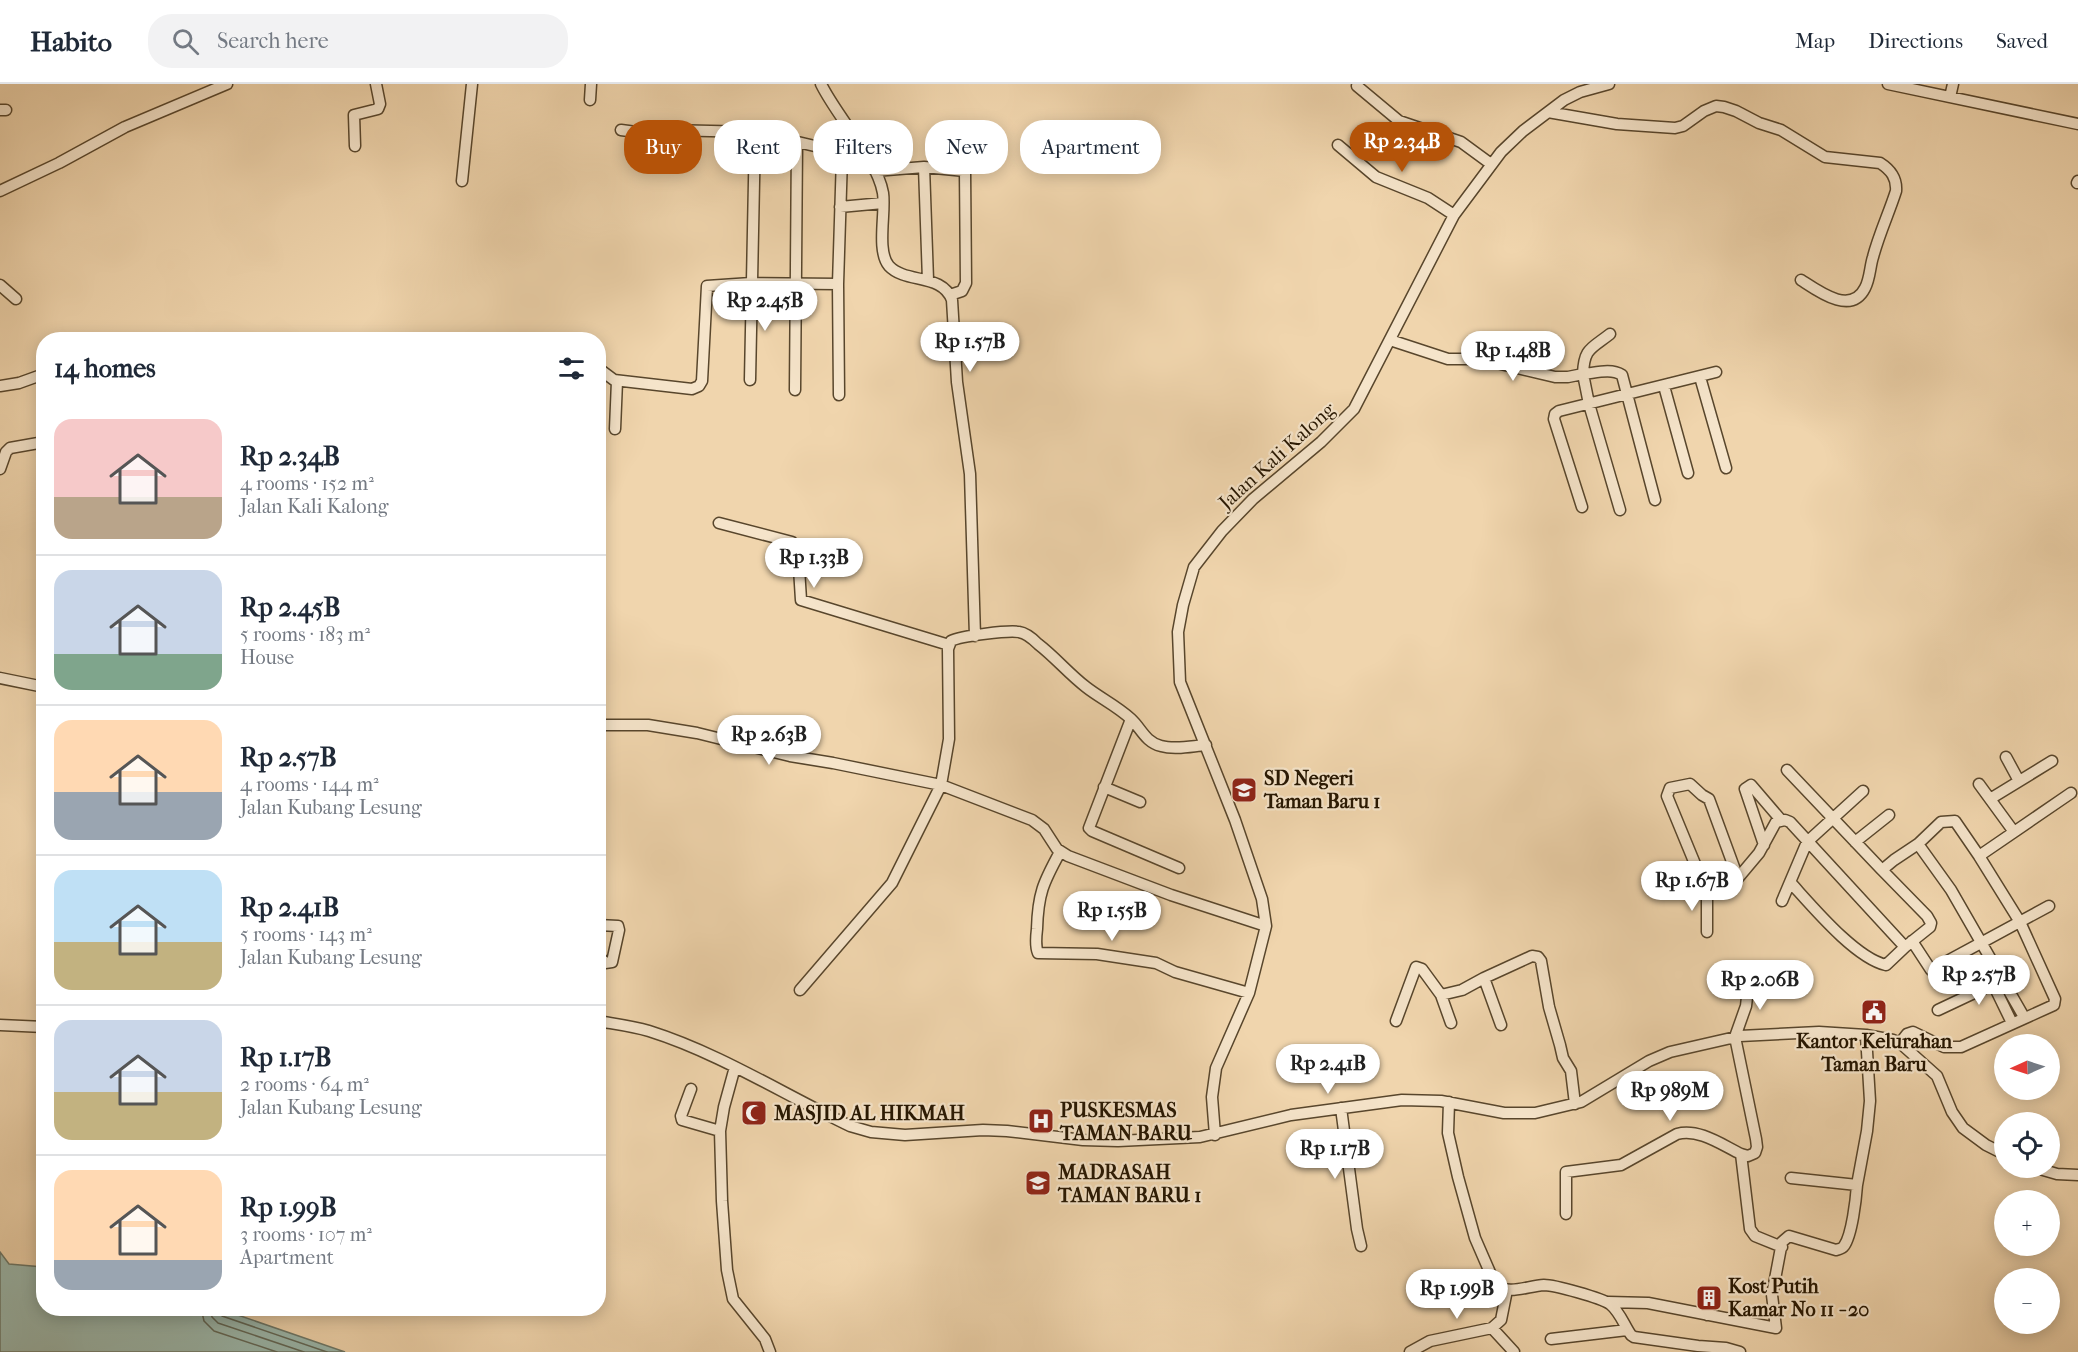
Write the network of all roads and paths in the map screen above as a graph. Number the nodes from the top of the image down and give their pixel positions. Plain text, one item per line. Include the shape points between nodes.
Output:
1 (227, 84) edge
2 (376, 84) edge
3 (472, 84) edge
4 (591, 84) edge
5 (821, 84) edge
6 (1609, 84) edge
7 (1888, 84) edge
8 (1953, 84) edge
9 (1357, 86) dead end
10 (1950, 97) junction
11 (590, 100) dead end
12 (1548, 112) junction
13 (844, 120) edge
14 (2078, 124) edge
15 (621, 130) dead end
16 (714, 131) edge
17 (801, 143) edge
18 (1338, 145) dead end
19 (354, 146) dead end
20 (1491, 164) junction
21 (924, 168) junction
22 (913, 169) edge
23 (754, 174) edge
24 (797, 174) edge
25 (876, 174) edge
26 (462, 181) dead end
27 (0, 191) edge
28 (883, 203) junction
29 (840, 207) junction
30 (1454, 215) junction
31 (928, 280) junction
32 (1801, 280) dead end
33 (795, 283) junction
34 (751, 284) junction
35 (838, 284) junction
36 (0, 285) edge
37 (950, 295) junction
38 (16, 298) dead end
39 (1610, 334) dead end
40 (1390, 340) junction
41 (1716, 372) dead end
42 (606, 373) edge
43 (1583, 374) junction
44 (1700, 376) junction
45 (36, 377) edge
46 (750, 380) dead end
47 (617, 381) junction
48 (0, 386) edge
49 (1664, 386) junction
50 (795, 390) dead end
51 (839, 395) dead end
52 (1628, 395) junction
53 (1589, 404) junction
54 (615, 429) dead end
55 (36, 443) edge
56 (1726, 468) dead end
57 (0, 469) edge
58 (1688, 473) dead end
59 (1655, 500) dead end
60 (1582, 507) dead end
61 (1620, 510) dead end
62 (719, 523) dead end
63 (975, 636) junction
64 (948, 645) junction
65 (0, 678) edge
66 (36, 685) edge
67 (1131, 719) junction
68 (606, 725) edge
69 (1206, 746) junction
70 (2006, 757) dead end
71 (2052, 761) dead end
72 (1787, 770) dead end
73 (2019, 781) junction
74 (1979, 784) dead end
75 (941, 785) junction
76 (1104, 787) junction
77 (1863, 791) dead end
78 (2071, 793) dead end
79 (1990, 799) junction
80 (1140, 802) dead end
81 (1889, 815) dead end
82 (1834, 819) junction
83 (1781, 820) junction
84 (2014, 832) junction
85 (1808, 842) junction
86 (1855, 842) junction
87 (1764, 844) junction
88 (1918, 844) junction
89 (1060, 852) junction
90 (1979, 856) junction
91 (1179, 867) dead end
92 (1882, 870) junction
93 (1738, 878) junction
94 (1790, 882) junction
95 (1707, 893) junction
96 (1782, 901) dead end
97 (2049, 906) dead end
98 (2020, 922) junction
99 (606, 925) edge
100 (1266, 926) junction
101 (1707, 932) dead end
102 (1983, 943) junction
103 (1908, 944) junction
104 (606, 963) edge
105 (1484, 978) junction
106 (1749, 979) dead end
107 (800, 990) dead end
108 (1249, 993) junction
109 (1441, 995) junction
110 (1938, 1010) dead end
111 (2024, 1017) junction
112 (1396, 1021) dead end
113 (606, 1023) edge
114 (1451, 1023) dead end
115 (2012, 1023) junction
116 (0, 1025) edge
117 (1500, 1025) dead end
118 (36, 1027) edge
119 (1866, 1035) junction
120 (1735, 1037) junction
121 (1900, 1043) junction
122 (735, 1067) junction
123 (691, 1089) dead end
124 (1449, 1102) junction
125 (1575, 1104) junction
126 (1341, 1108) junction
127 (720, 1131) junction
128 (1215, 1135) junction
129 (1994, 1148) edge
130 (1741, 1154) junction
131 (2060, 1174) edge
132 (2078, 1175) edge
133 (1791, 1178) dead end
134 (1857, 1185) junction
135 (1566, 1214) dead end
136 (1361, 1246) dead end
137 (1782, 1247) junction
138 (1507, 1290) junction
139 (1712, 1298) dead end
140 (1608, 1302) junction
141 (1707, 1315) junction
142 (1492, 1328) junction
143 (1627, 1330) junction
144 (1551, 1339) dead end
145 (770, 1352) edge
146 (1410, 1352) edge
147 (1514, 1352) edge
148 (1740, 1352) edge

1 - 27 street via 125,127
2 - 19 street via 380,104 378,109 354,115
3 - 26 street
4 - 11 street
5 - 13 street
6 - 12 street, Jalan Kali Kalong via 1580,92
7 - 10 street
8 - 10 street
9 - 20 street via 1400,121 1461,142
10 - 14 street
12 - 20 street, Jalan Kali Kalong
12 - 32 street via 1617,124 1675,128 1704,111 1724,107 1781,130 1825,157 1887,167 1896,182 1896,191 1872,257 1866,288 1850,300 1840,301
15 - 16 street
17 - 29 street via 840,153
18 - 30 street via 1376,177 1428,198
20 - 30 street, Jalan Kali Kalong
21 - 22 street
21 - 31 street
21 - 37 street via 965,173 966,284 962,291
23 - 34 street
24 - 33 street
25 - 28 street
28 - 29 street
28 - 31 street via 886,261 901,273
29 - 35 street
30 - 40 street, Jalan Kali Kalong
31 - 37 street
33 - 34 street
33 - 35 street
33 - 50 street
34 - 46 street
34 - 47 street via 707,286 699,386 692,389
35 - 51 street
36 - 38 street
37 - 63 street via 970,474
39 - 43 street via 1587,352
40 - 43 street via 1448,359 1480,359 1555,377
40 - 69 street, Jalan Kali Kalong via 1345,420 1253,499 1194,567 1178,632 1180,682
41 - 44 street
42 - 47 street
43 - 52 street via 1618,372
43 - 53 street
44 - 49 street
44 - 56 street
45 - 48 street
47 - 54 street
49 - 52 street
49 - 58 street
52 - 53 street
52 - 59 street
53 - 60 street via 1559,411 1554,419
53 - 61 street
55 - 57 street via 10,448
62 - 64 street via 792,542 798,552 801,600
63 - 64 street via 955,639
63 - 67 street via 1017,632 1027,636
64 - 75 street via 949,739
65 - 66 street
67 - 69 street via 1145,737 1161,746
67 - 76 street
68 - 75 street via 648,725 698,733 790,756
69 - 100 street, Jalan Kali Kalong via 1262,899
70 - 73 street
71 - 73 street
72 - 82 street
73 - 79 street
74 - 79 street
75 - 89 street via 1032,820 1044,829
75 - 107 street via 892,884
76 - 80 street
76 - 91 street via 1090,830
77 - 82 street
78 - 84 street
79 - 84 street
81 - 86 street
82 - 85 street
82 - 86 street
83 - 85 street via 1790,822
83 - 87 street
83 - 87 street via 1751,785 1745,789
84 - 90 street
85 - 94 street
85 - 103 street
86 - 92 street
87 - 93 street
88 - 90 street via 1941,822 1955,821
88 - 92 street
88 - 102 street via 1952,890
89 - 100 street
89 - 108 street via 1040,894 1038,953 1097,954 1156,963
90 - 98 street
92 - 103 street via 1931,923
93 - 95 street
93 - 95 street via 1709,799 1690,784 1670,788 1667,796
94 - 96 street
94 - 103 street via 1867,958 1886,965
95 - 101 street
97 - 98 street
98 - 102 street
98 - 111 street via 2055,999 2050,1008
99 - 104 street via 615,924 619,930 612,962
100 - 108 street, Jalan Kali Kalong
102 - 103 street via 1931,970
102 - 111 street
105 - 109 street via 1455,993
105 - 117 street
105 - 125 street via 1532,956 1539,958 1563,1058 1571,1071
106 - 120 street via 1746,1006
108 - 128 street, Jalan Kali Kalong via 1216,1068 1212,1097
109 - 112 street via 1422,969 1416,967
109 - 114 street
110 - 115 street via 1991,985
111 - 115 street
113 - 122 street via 649,1031
115 - 121 street via 1961,1047 1944,1047 1913,1032
116 - 118 street
119 - 120 street via 1807,1032
119 - 121 street
119 - 134 street via 1869,1101
120 - 125 street via 1693,1045 1649,1060
120 - 130 street via 1757,1147 1752,1156
121 - 129 street via 1937,1076 1963,1128
122 - 127 street
122 - 128 street via 850,1126 871,1132 905,1135 1007,1131 1099,1142
123 - 127 street via 682,1120
124 - 125 street via 1504,1113 1534,1113
124 - 126 street via 1402,1100
124 - 138 street via 1450,1144 1468,1218 1495,1284
126 - 128 street via 1291,1115
126 - 136 street
127 - 145 street via 731,1290
130 - 135 street via 1696,1133 1684,1132 1621,1165 1566,1172
130 - 137 street via 1750,1229 1755,1236
131 - 132 street
133 - 134 street
134 - 137 street via 1845,1246 1836,1250 1789,1236
137 - 141 street via 1772,1295 1776,1328
138 - 140 street via 1546,1285
138 - 142 street via 1501,1320
139 - 141 street
140 - 141 street via 1648,1303
140 - 143 street
142 - 146 street via 1430,1341
142 - 147 street
143 - 144 street
143 - 148 street via 1634,1337

